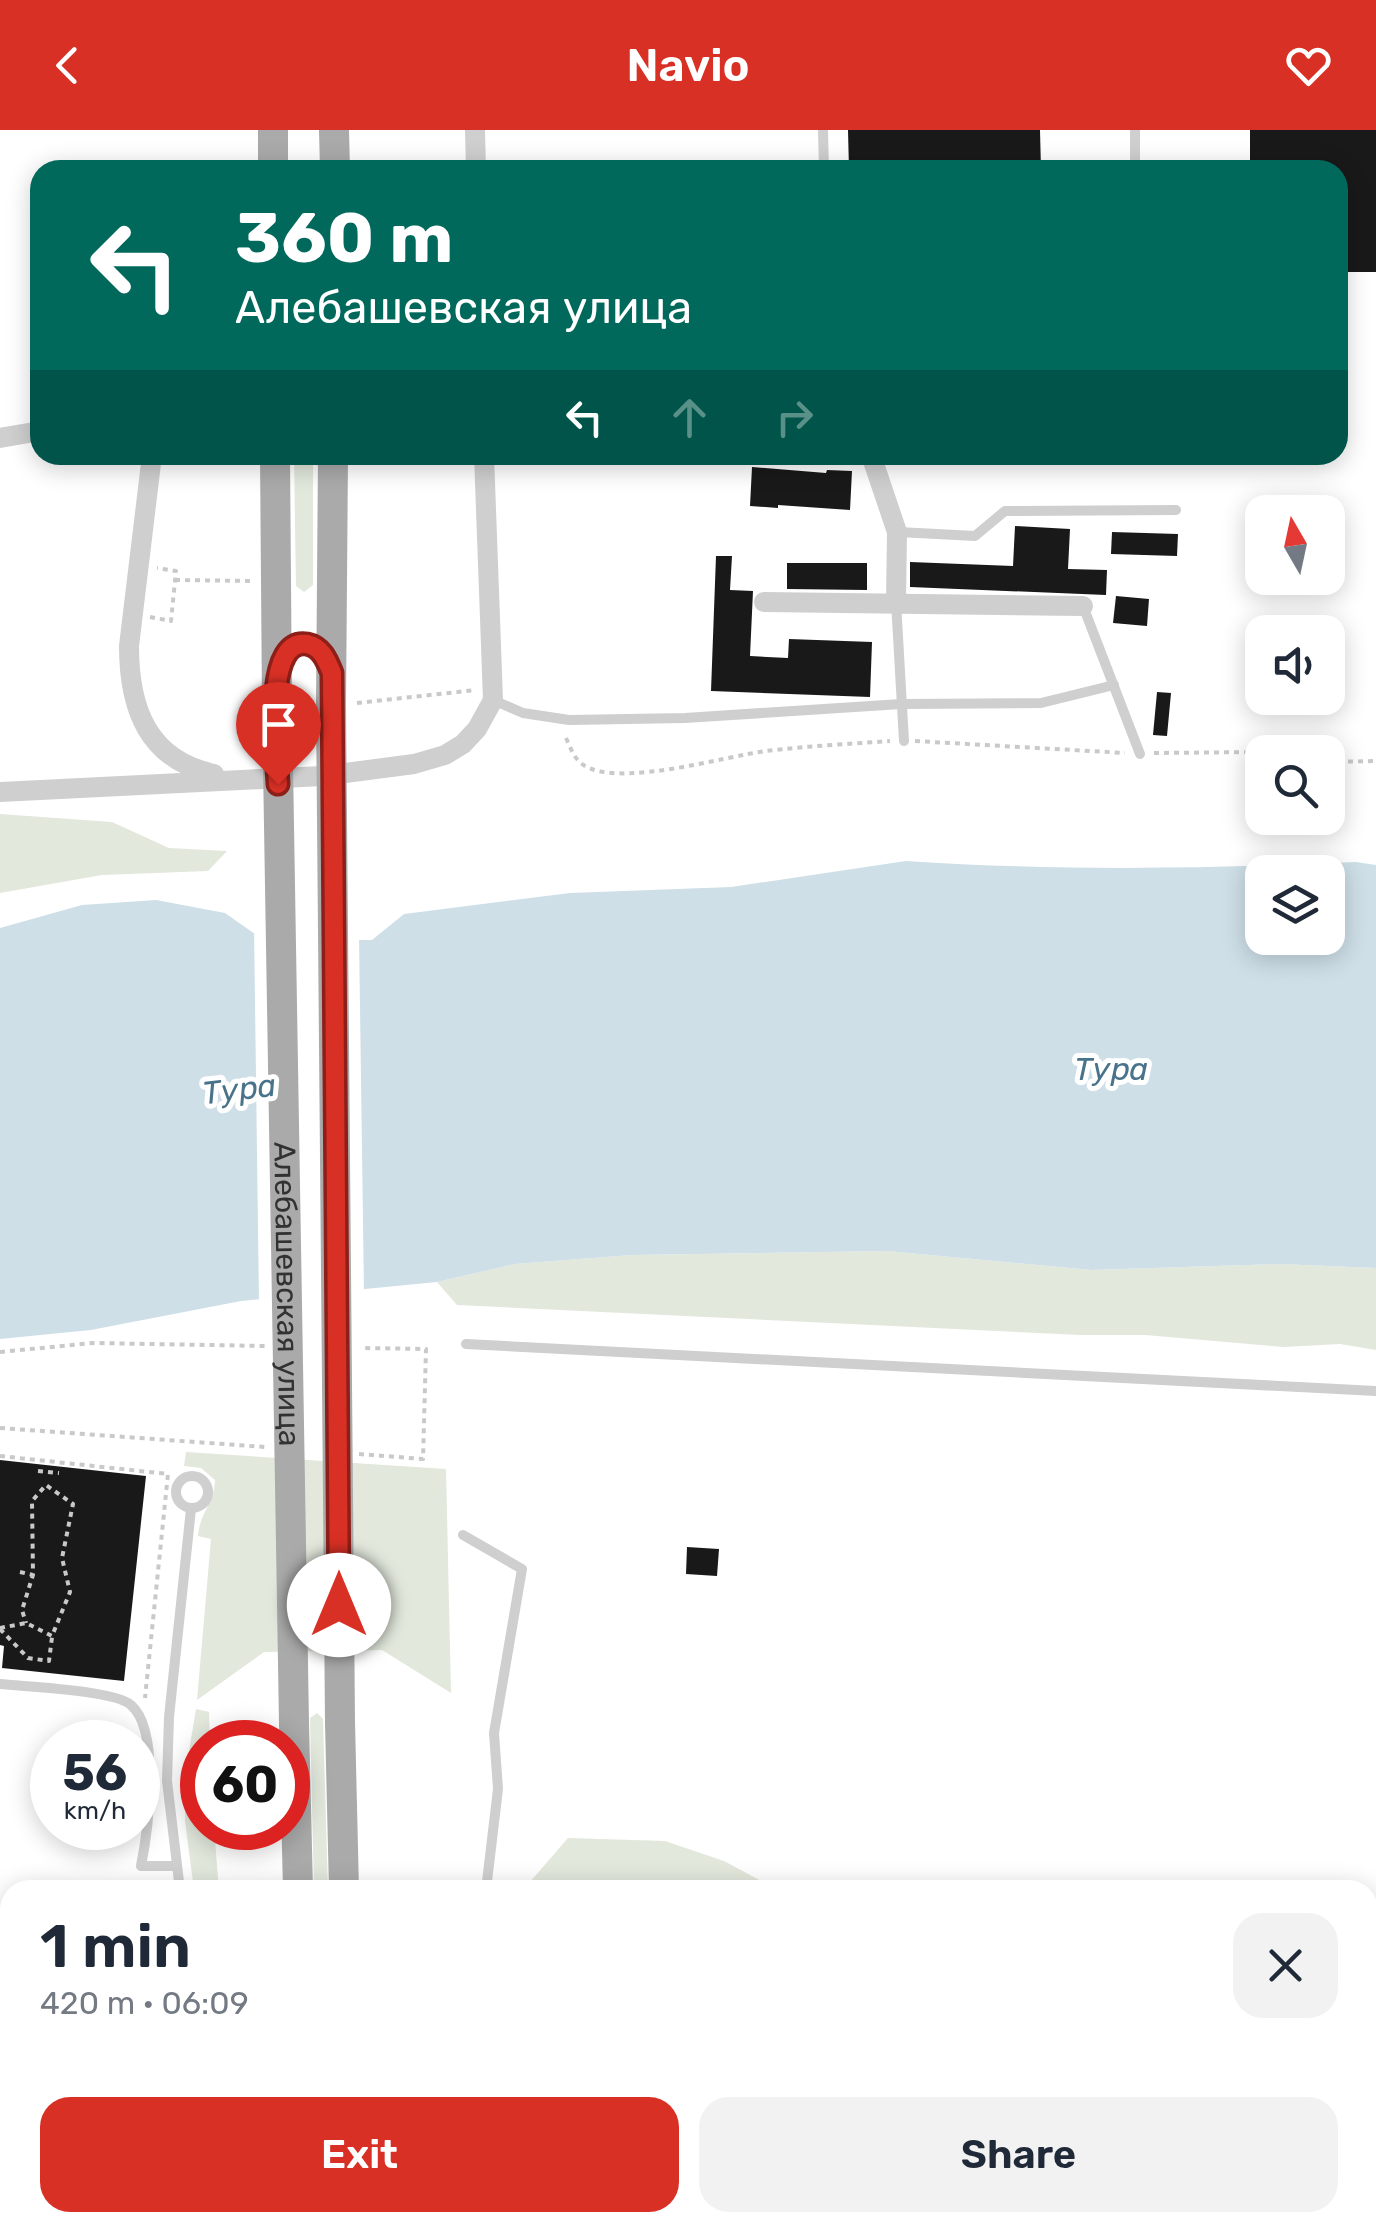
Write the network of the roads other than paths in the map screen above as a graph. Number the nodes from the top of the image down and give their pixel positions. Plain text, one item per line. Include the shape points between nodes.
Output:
1 (273, 130) edge
2 (334, 130) edge
3 (475, 130) edge
4 (823, 130) edge
5 (1135, 130) edge
6 (273, 160) edge
7 (334, 160) edge
8 (476, 160) edge
9 (824, 160) edge
10 (1135, 160) edge
11 (30, 433) edge
12 (0, 438) edge
13 (151, 465) edge
14 (274, 465) edge
15 (333, 465) edge
16 (484, 465) edge
17 (874, 465) edge
18 (1176, 510) dead end
19 (897, 532) junction
20 (265, 578) junction
21 (332, 582) junction
22 (896, 601) junction
23 (764, 602) dead end
24 (1083, 606) joint
25 (332, 673) junction
26 (1114, 685) junction
27 (277, 692) junction
28 (484, 695) junction
29 (902, 704) junction
30 (904, 740) dead end
31 (1140, 754) dead end
32 (236, 778) junction
33 (0, 792) edge
34 (466, 1344) dead end
35 (1376, 1391) edge
36 (191, 1509) dead end
37 (462, 1535) dead end
38 (0, 1684) edge
39 (177, 1866) junction
40 (179, 1880) edge
41 (298, 1880) edge
42 (344, 1880) edge
43 (487, 1880) edge

1 - 6 main road
2 - 7 main road
3 - 8 street
4 - 9 lane
5 - 10 lane
11 - 12 street
13 - 32 street via 129,646 133,689 166,756 190,769
14 - 20 main road, Алебашевская улица
15 - 21 main road, Алебашевская улица
16 - 28 street
17 - 19 street
18 - 19 lane via 1005,511 975,536
19 - 22 street
20 - 21 main road via 286,596 310,602
20 - 27 main road, Алебашевская улица
21 - 25 main road, Алебашевская улица
22 - 23 street
22 - 24 street
22 - 29 lane
24 - 26 lane
25 - 27 main road via 320,650 297,645 284,654
25 - 42 main road, Алебашевская улица, bridge via 341,704
26 - 29 lane via 1041,703
26 - 31 lane
27 - 41 main road, Алебашевская улица, bridge
28 - 29 lane via 522,713 568,720
28 - 32 street via 478,729 445,755 322,776
29 - 30 lane
32 - 33 street
34 - 35 lane
36 - 39 lane via 169,1717 167,1781
37 - 43 lane via 522,1569 494,1732 498,1790
38 - 39 lane via 130,1704 147,1739 148,1826 141,1866
39 - 40 lane

